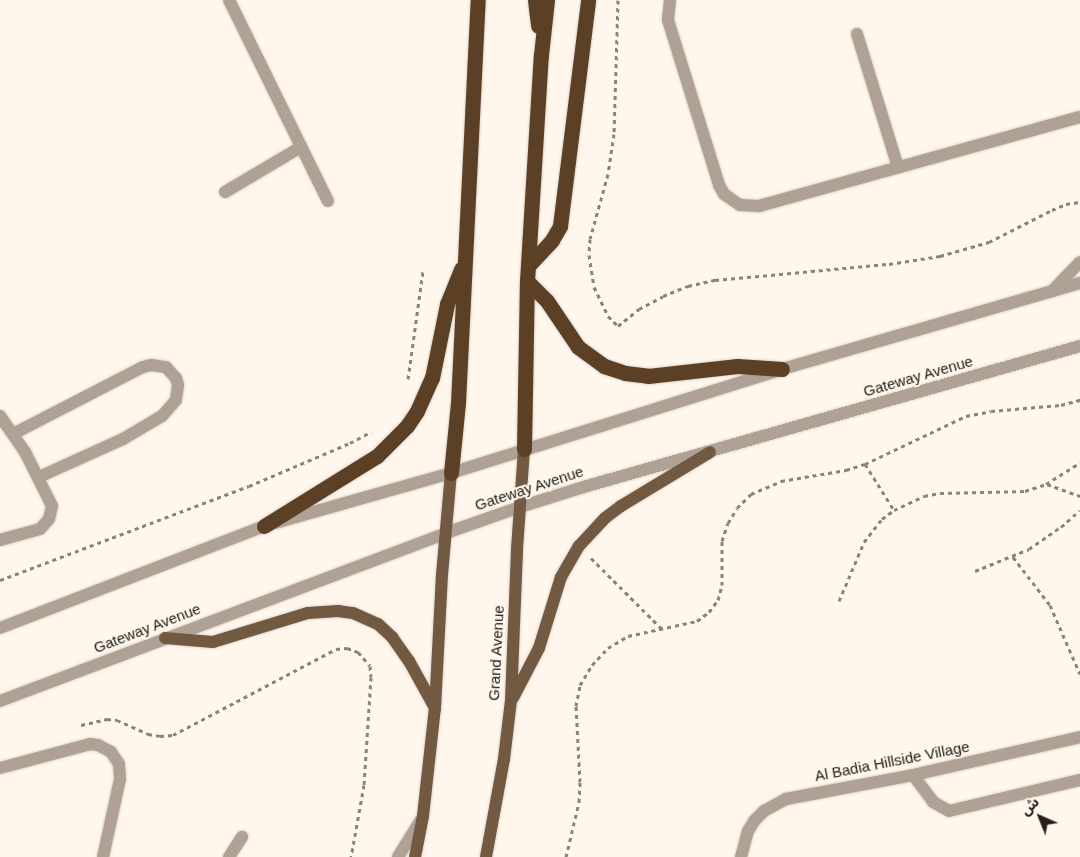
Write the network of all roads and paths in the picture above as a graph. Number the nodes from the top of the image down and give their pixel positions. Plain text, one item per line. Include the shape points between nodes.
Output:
1 (229, 0) edge
2 (478, 0) edge
3 (535, 0) edge
4 (547, 0) edge
5 (588, 0) edge
6 (618, 0) edge
7 (670, 0) edge
8 (858, 34) dead end
9 (541, 55) junction
10 (1080, 117) edge
11 (301, 148) junction
12 (898, 167) junction
13 (225, 192) dead end
14 (328, 202) dead end
15 (1080, 202) edge
16 (465, 260) junction
17 (1080, 262) edge
18 (529, 265) junction
19 (422, 271) dead end
20 (528, 281) junction
21 (1080, 284) edge
22 (1052, 291) junction
23 (1080, 346) edge
24 (782, 369) junction
25 (407, 384) dead end
26 (1080, 400) edge
27 (0, 416) edge
28 (376, 427) dead end
29 (13, 434) junction
30 (524, 449) junction
31 (710, 452) junction
32 (1080, 463) edge
33 (865, 464) junction
34 (451, 473) junction
35 (39, 477) junction
36 (1046, 484) junction
37 (1080, 496) edge
38 (520, 507) junction
39 (894, 510) junction
40 (1080, 510) edge
41 (264, 526) junction
42 (446, 533) junction
43 (0, 540) edge
44 (579, 546) junction
45 (1013, 557) junction
46 (975, 572) dead end
47 (0, 580) edge
48 (839, 601) dead end
49 (0, 628) edge
50 (664, 630) junction
51 (165, 638) junction
52 (1080, 674) edge
53 (511, 700) junction
54 (0, 701) edge
55 (435, 708) junction
56 (72, 728) dead end
57 (1080, 737) edge
58 (0, 768) edge
59 (913, 775) junction
60 (1080, 780) edge
61 (423, 816) junction
62 (242, 837) dead end
63 (103, 857) edge
64 (229, 857) edge
65 (351, 857) edge
66 (398, 857) edge
67 (415, 857) edge
68 (486, 857) edge
69 (566, 857) edge
70 (740, 857) edge

1 - 11 street
2 - 16 highway
3 - 9 highway
4 - 9 highway
5 - 18 highway via 560,226
6 - 15 path via 612,154 590,239 589,255 594,287 608,316 618,326 639,309 688,286 715,280 889,264 940,256 989,242 1059,207
7 - 12 street via 668,20 676,47 719,185 731,200 740,205 759,206
8 - 12 street
9 - 18 highway
10 - 12 street
11 - 13 street
11 - 14 street
16 - 34 highway
16 - 41 highway via 446,304 432,378 407,426 378,456
17 - 22 street
18 - 20 highway
19 - 25 path
20 - 24 highway via 547,301 578,347 604,366 648,376 736,366
20 - 30 highway
21 - 22 street
22 - 24 street
23 - 31 street, Gateway Avenue
24 - 30 street
26 - 33 path via 966,416
27 - 29 street
28 - 47 path via 350,443 249,486
29 - 35 street
29 - 35 street via 143,367 166,367 176,378 176,400 162,416 122,439
30 - 34 street
30 - 38 main road, Grand Avenue
31 - 38 street, Gateway Avenue
31 - 44 main road via 621,506
32 - 36 path
33 - 39 path
33 - 50 path via 781,481 750,494 737,508 725,532 718,600 697,621
34 - 41 street
34 - 42 main road
35 - 43 street via 52,506 49,519 40,528
36 - 37 path
36 - 39 path via 1015,493 932,495
38 - 42 street, Gateway Avenue
38 - 53 main road, Grand Avenue
39 - 48 path via 882,519 864,542
40 - 45 path via 1045,539
41 - 49 street
42 - 51 street, Gateway Avenue
42 - 55 main road
44 - 50 path
44 - 53 main road via 562,577 540,648
45 - 46 path
45 - 52 path via 1050,605
50 - 69 path via 628,636 608,648 592,664 580,685 576,706 579,802
51 - 54 street, Gateway Avenue
51 - 55 main road via 213,642 308,614 330,611 353,613 378,624 392,637
53 - 68 main road, Grand Avenue
55 - 61 main road
56 - 65 path via 107,719 148,734 173,735 336,649 358,652 370,666 371,677 364,785
57 - 59 street, Al Badia Hillside Village
58 - 63 street via 90,744 98,744 111,752 119,764 120,779
59 - 60 street via 933,802 949,811
59 - 70 street, Al Badia Hillside Village via 786,799 775,804 764,811 748,831
61 - 66 street
61 - 67 main road
62 - 64 street

